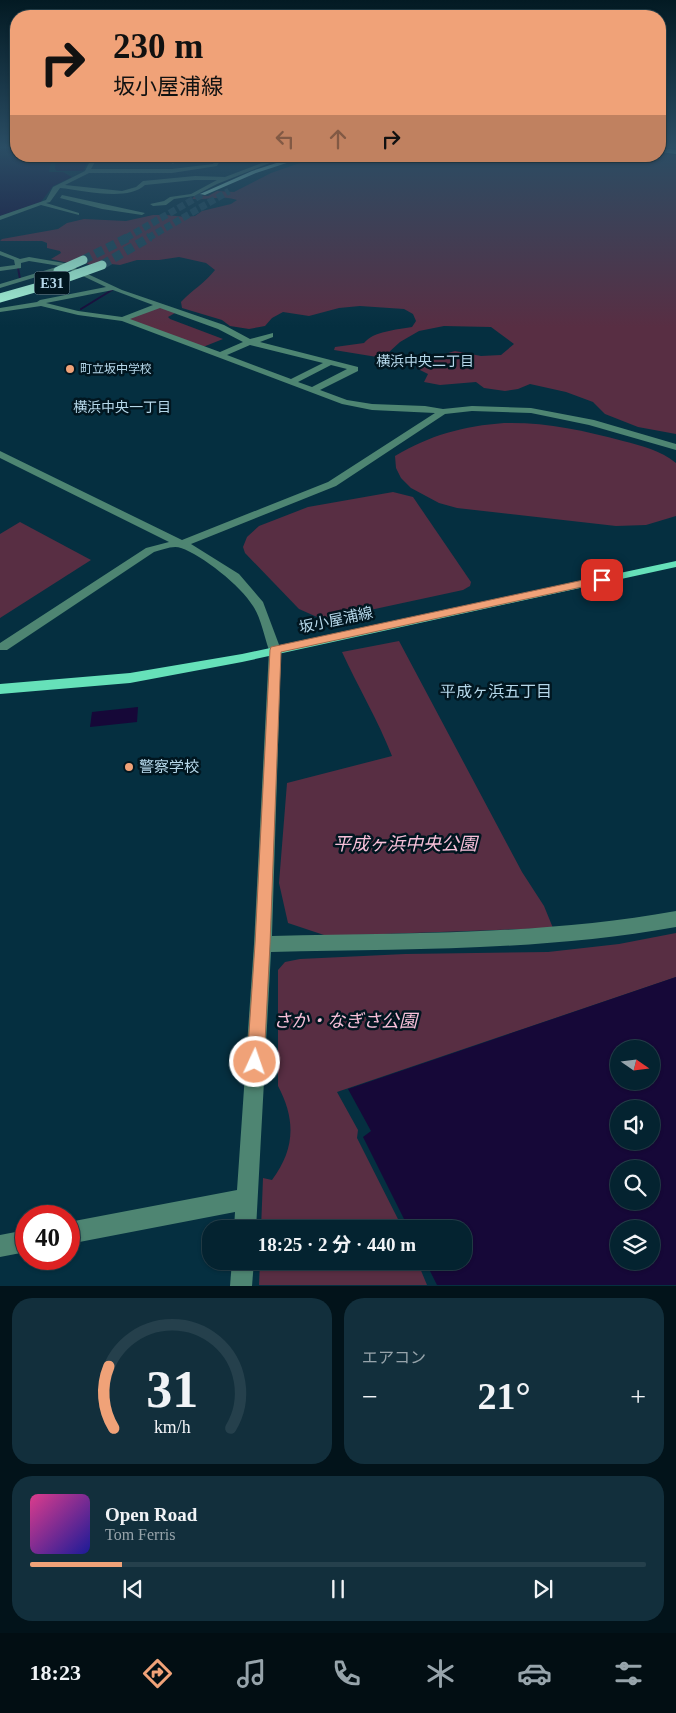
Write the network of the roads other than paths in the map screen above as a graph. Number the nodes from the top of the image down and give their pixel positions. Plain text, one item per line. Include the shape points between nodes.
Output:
1 (31, 207) edge
2 (58, 207) edge
3 (102, 207) edge
4 (142, 213) dead end
5 (77, 214) dead end
6 (0, 218) edge
7 (0, 253) edge
8 (83, 260) tunnel mouth
9 (19, 261) junction
10 (102, 265) tunnel mouth
11 (64, 268) junction
12 (0, 269) edge
13 (2, 287) edge
14 (114, 288) junction
15 (0, 299) edge
16 (39, 303) junction
17 (160, 305) junction
18 (0, 310) edge
19 (123, 320) junction
20 (270, 335) dead end
21 (249, 342) junction
22 (221, 355) junction
23 (330, 362) junction
24 (291, 382) junction
25 (312, 390) junction
26 (443, 412) junction
27 (676, 447) edge
28 (0, 454) edge
29 (182, 544) junction
30 (676, 564) edge
31 (3, 647) dead end
32 (275, 650) junction
33 (0, 690) edge
34 (676, 919) edge
35 (263, 944) junction
36 (247, 1199) junction
37 (246, 1220) edge
38 (80, 1231) edge
39 (15, 1243) edge
40 (0, 1246) edge
41 (242, 1270) edge
42 (241, 1286) edge

1 - 6 street
2 - 5 street
3 - 4 street
7 - 9 street
8 - 11 highway, E31, bridge
9 - 11 street via 29,259
9 - 12 street via 19,267
10 - 15 highway, E31, bridge
11 - 13 highway
11 - 14 street
13 - 16 street via 38,298
14 - 16 street
14 - 17 street
16 - 18 street
16 - 19 street
17 - 19 street
17 - 21 street via 221,327
19 - 22 street
20 - 21 street
21 - 22 street
21 - 23 street
22 - 24 street
23 - 24 street
23 - 25 street via 355,369
24 - 25 street
25 - 26 street via 345,402 372,407
26 - 27 street via 492,408 535,412 586,421
26 - 29 street via 332,484
28 - 29 street
29 - 31 street via 150,550
29 - 32 street via 217,564 248,590 259,605
30 - 32 main road, 坂小屋浦線
32 - 33 main road, 坂小屋浦線 via 130,678
32 - 35 street
34 - 35 street via 597,932 531,938
35 - 36 street
36 - 37 street
36 - 38 street
39 - 40 street
41 - 42 street

